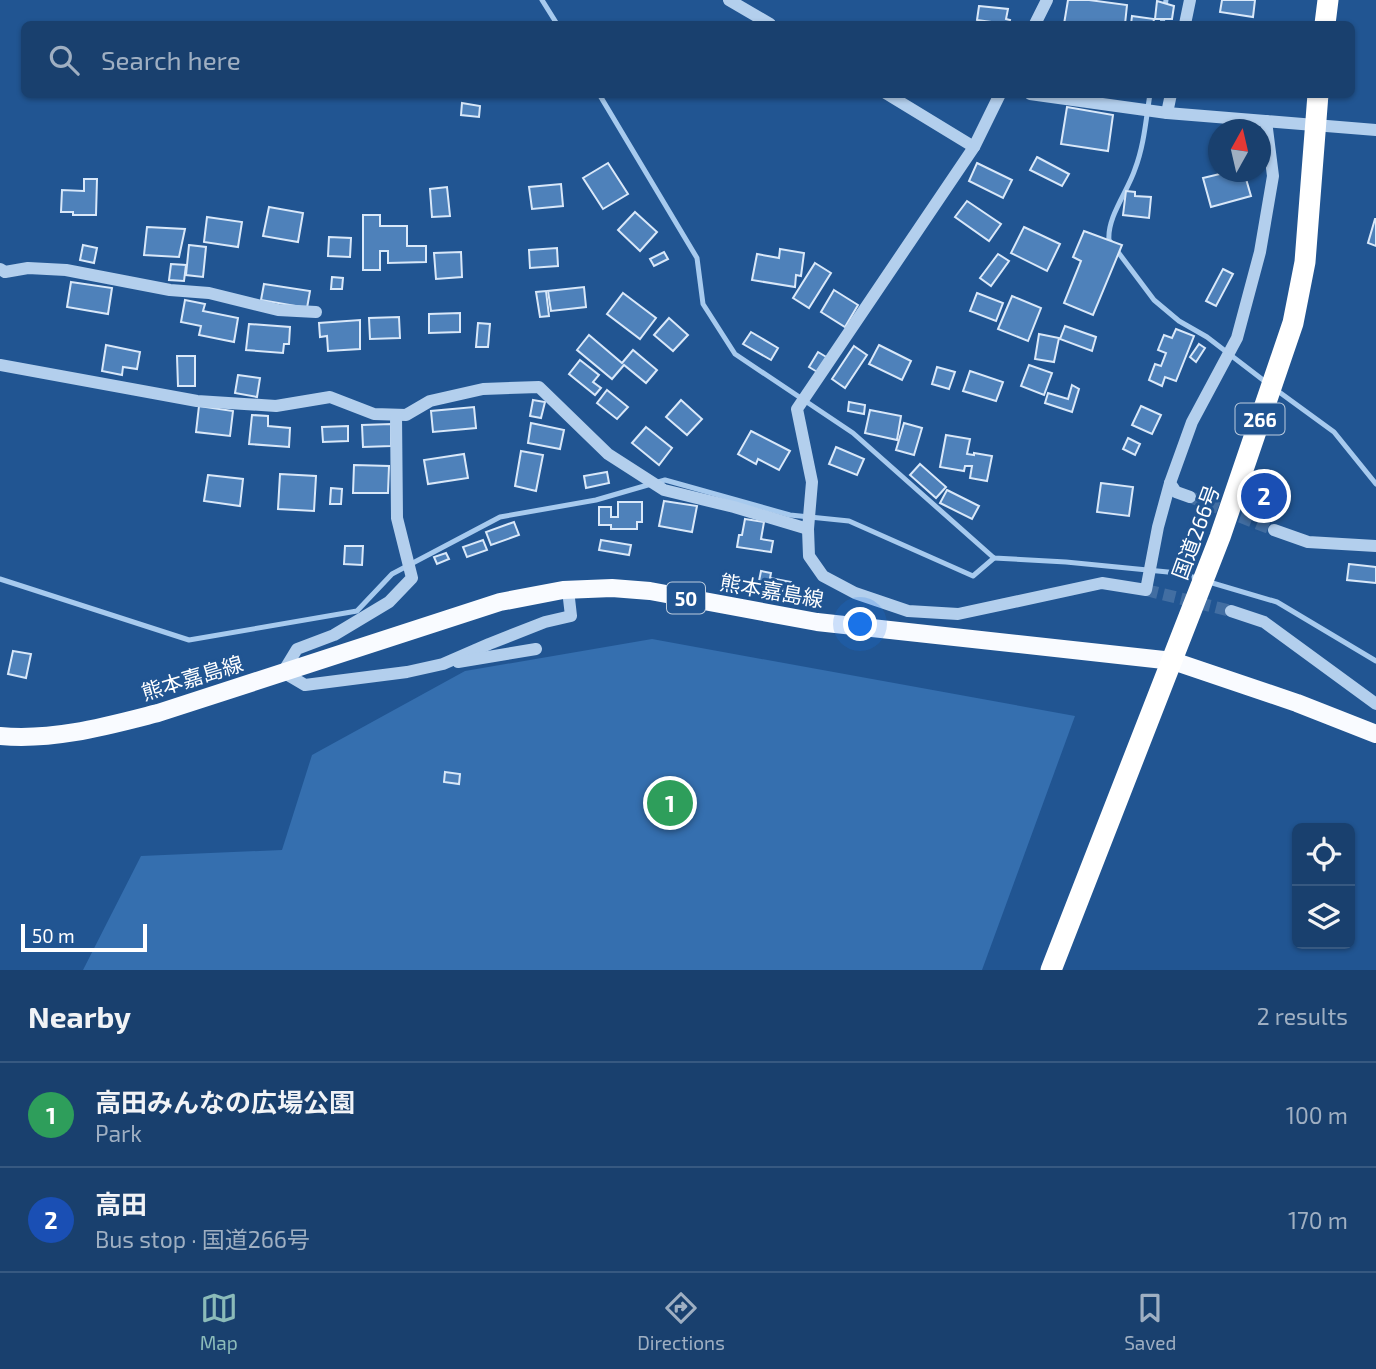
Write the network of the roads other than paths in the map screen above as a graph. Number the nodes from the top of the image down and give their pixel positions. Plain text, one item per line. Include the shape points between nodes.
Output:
1 (729, 0) edge
2 (1047, 0) edge
3 (1175, 0) edge
4 (1328, 0) edge
5 (1189, 1) edge
6 (765, 21) edge
7 (1036, 21) edge
8 (1186, 21) edge
9 (1325, 21) edge
10 (894, 98) edge
11 (998, 98) edge
12 (1059, 98) edge
13 (1170, 98) edge
14 (1318, 98) edge
15 (1167, 113) junction
16 (1241, 119) edge
17 (1271, 122) edge
18 (1315, 127) junction
19 (1376, 130) edge
20 (974, 147) junction
21 (1271, 160) edge
22 (0, 269) edge
23 (316, 312) dead end
24 (0, 365) edge
25 (397, 415) junction
26 (1170, 483) junction
27 (1190, 497) tunnel mouth
28 (808, 529) junction
29 (1274, 530) tunnel mouth
30 (1376, 546) edge
31 (568, 590) junction
32 (1231, 611) tunnel mouth
33 (536, 649) dead end
34 (1173, 661) junction
35 (443, 664) junction
36 (283, 672) junction
37 (1376, 704) edge
38 (1376, 734) edge
39 (0, 737) edge
40 (1051, 970) edge

1 - 6 street
2 - 7 street
3 - 5 street
4 - 9 highway
5 - 8 street
10 - 20 street
11 - 20 street
12 - 15 street
13 - 15 street
14 - 18 highway, 国道266号 / 266
15 - 16 street
17 - 18 street
18 - 19 street
18 - 34 highway, 国道266号 / 266 via 1305,262 1293,323
20 - 28 street via 797,409 812,482
21 - 26 street via 1273,176 1260,252 1237,338 1192,422
22 - 23 street via 66,270 209,293 278,310
24 - 25 street via 197,401 276,406 330,397 374,414
25 - 28 street via 406,415 430,401 483,389 539,387 608,454 664,490
25 - 36 street via 397,518 412,578 389,602 334,635 297,649
26 - 27 street via 1176,492
26 - 28 street via 1146,590 1102,583 958,614 908,611 855,593 823,576 809,556
29 - 30 street via 1308,542
31 - 34 main road, 熊本嘉島線 / 50 via 650,591 817,622
31 - 35 street via 571,616
31 - 36 main road, 熊本嘉島線 / 50 via 500,602
32 - 37 street via 1264,621
33 - 35 street
34 - 38 main road, 熊本嘉島線 / 50
34 - 40 highway, 国道266号 / 266
35 - 36 street via 305,685
36 - 39 main road, 熊本嘉島線 / 50 via 111,725 53,736

